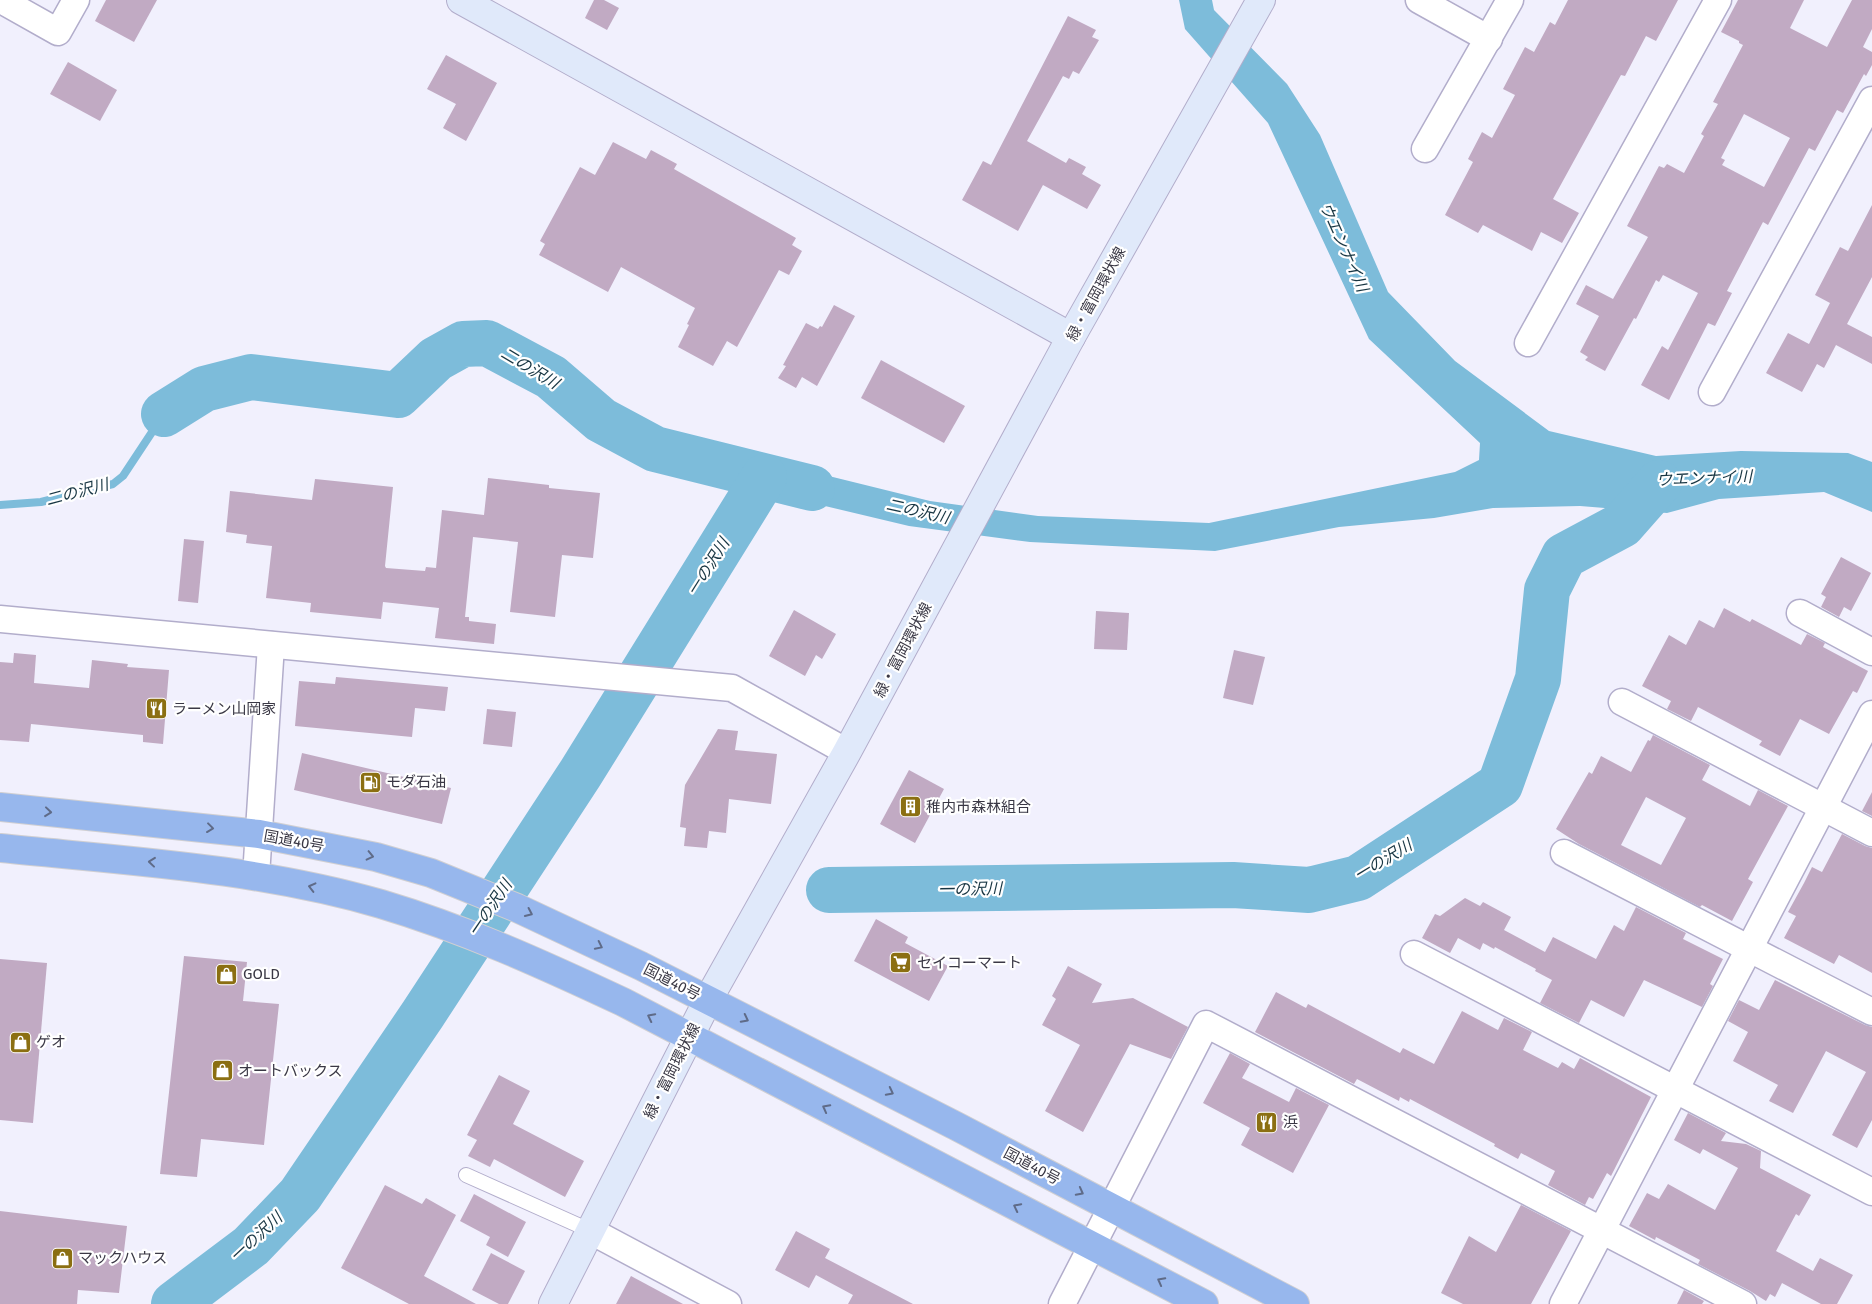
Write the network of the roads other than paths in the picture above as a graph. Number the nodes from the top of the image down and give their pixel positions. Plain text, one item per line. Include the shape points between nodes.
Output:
1 (1, 0) edge
2 (76, 0) edge
3 (462, 0) edge
4 (1261, 0) edge
5 (1419, 0) edge
6 (1510, 0) edge
7 (1718, 0) edge
8 (1489, 39) junction
9 (1872, 100) edge
10 (1425, 149) dead end
11 (1071, 337) junction
12 (1528, 343) dead end
13 (1712, 392) dead end
14 (1800, 613) dead end
15 (0, 619) edge
16 (271, 645) junction
17 (1872, 652) edge
18 (1622, 702) dead end
19 (1872, 714) edge
20 (847, 752) junction
21 (0, 807) edge
22 (1823, 808) junction
23 (1872, 833) edge
24 (259, 834) junction
25 (0, 848) edge
26 (1564, 853) dead end
27 (256, 876) junction
28 (1749, 948) junction
29 (1414, 954) dead end
30 (708, 1000) junction
31 (1872, 1012) edge
32 (689, 1037) junction
33 (1676, 1089) junction
34 (466, 1175) dead end
35 (1872, 1192) edge
36 (1112, 1208) junction
37 (589, 1230) junction
38 (1603, 1230) junction
39 (1093, 1246) junction
40 (552, 1304) edge
41 (728, 1304) edge
42 (1062, 1304) edge
43 (1204, 1304) edge
44 (1295, 1304) edge
45 (1564, 1304) edge
46 (1744, 1304) edge

1 - 2 street via 58,32
3 - 11 street
4 - 11 street, 緑・富岡環状線
5 - 8 street
6 - 8 street
7 - 12 street
8 - 10 street
9 - 13 street
11 - 20 street, 緑・富岡環状線
14 - 17 street
15 - 16 street
16 - 20 street via 732,688
16 - 24 street
18 - 22 street
19 - 22 street
20 - 30 street, 緑・富岡環状線
21 -> 24 highway, 国道40号
22 - 23 street
22 - 28 street
24 - 27 street
24 -> 30 highway, 国道40号 via 431,873 555,925
27 -> 25 highway
26 - 28 street
32 -> 27 highway via 536,962 427,919 380,904
28 - 31 street
28 - 33 street
29 - 33 street
30 - 32 street, 緑・富岡環状線
30 -> 36 highway, 国道40号
32 - 37 street, 緑・富岡環状線
39 -> 32 highway
33 - 35 street
33 - 38 street
34 - 37 lane
36 - 38 street via 1206,1024
36 - 39 street
36 - 44 highway, 国道40号
37 - 40 street, 緑・富岡環状線
37 - 41 street
38 - 45 street
38 - 46 street
39 - 42 street
43 -> 39 highway

